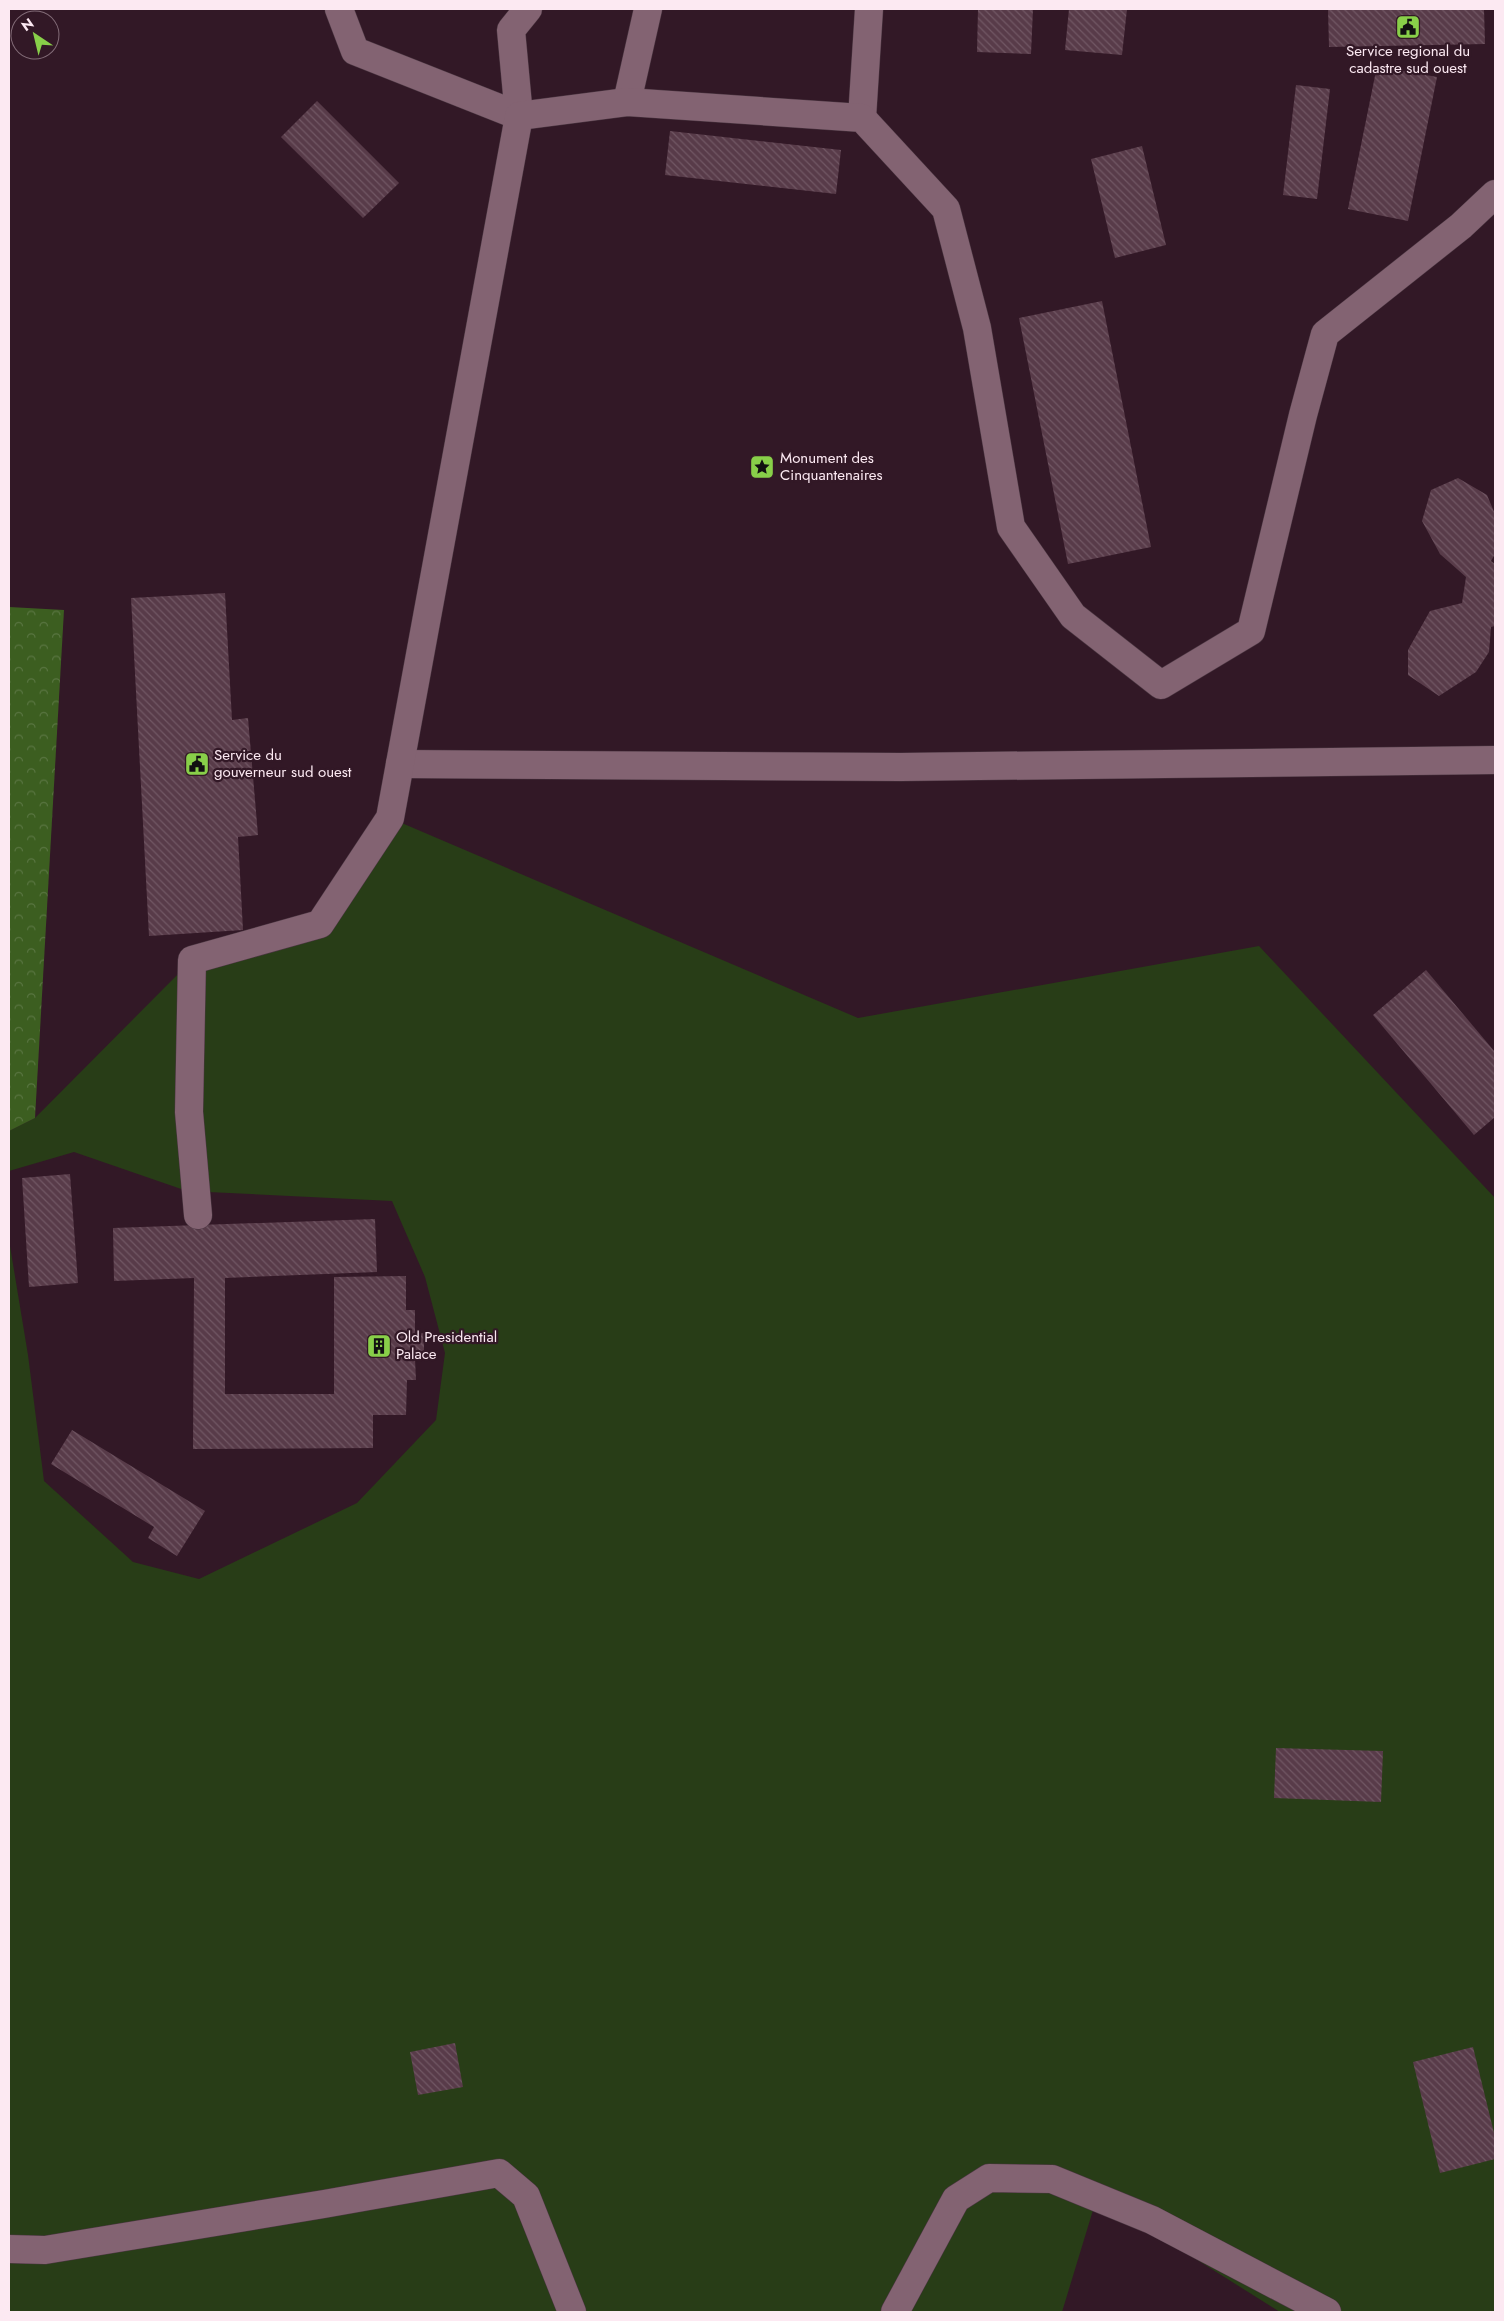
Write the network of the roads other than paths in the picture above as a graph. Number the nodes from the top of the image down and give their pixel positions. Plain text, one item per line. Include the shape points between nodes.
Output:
1 (339, 9) edge
2 (528, 9) edge
3 (648, 9) edge
4 (870, 9) edge
5 (626, 102) junction
6 (519, 116) junction
7 (862, 118) junction
8 (1495, 194) edge
9 (1495, 760) edge
10 (400, 764) junction
11 (198, 1215) dead end
12 (9, 2249) edge
13 (572, 2312) edge
14 (895, 2312) edge
15 (1327, 2312) edge

1 - 6 street via 355,51
2 - 6 street via 511,30
3 - 5 street
4 - 7 street
5 - 6 street
5 - 7 street
6 - 10 street
7 - 8 street via 946,209 978,328 1011,527 1073,616 1161,685 1251,631 1325,334 1461,226
9 - 10 street via 911,767
10 - 11 street via 390,818 320,924 192,960 189,1112
12 - 13 street via 45,2250 499,2173 526,2196
14 - 15 street via 956,2199 989,2178 1061,2183 1152,2220

